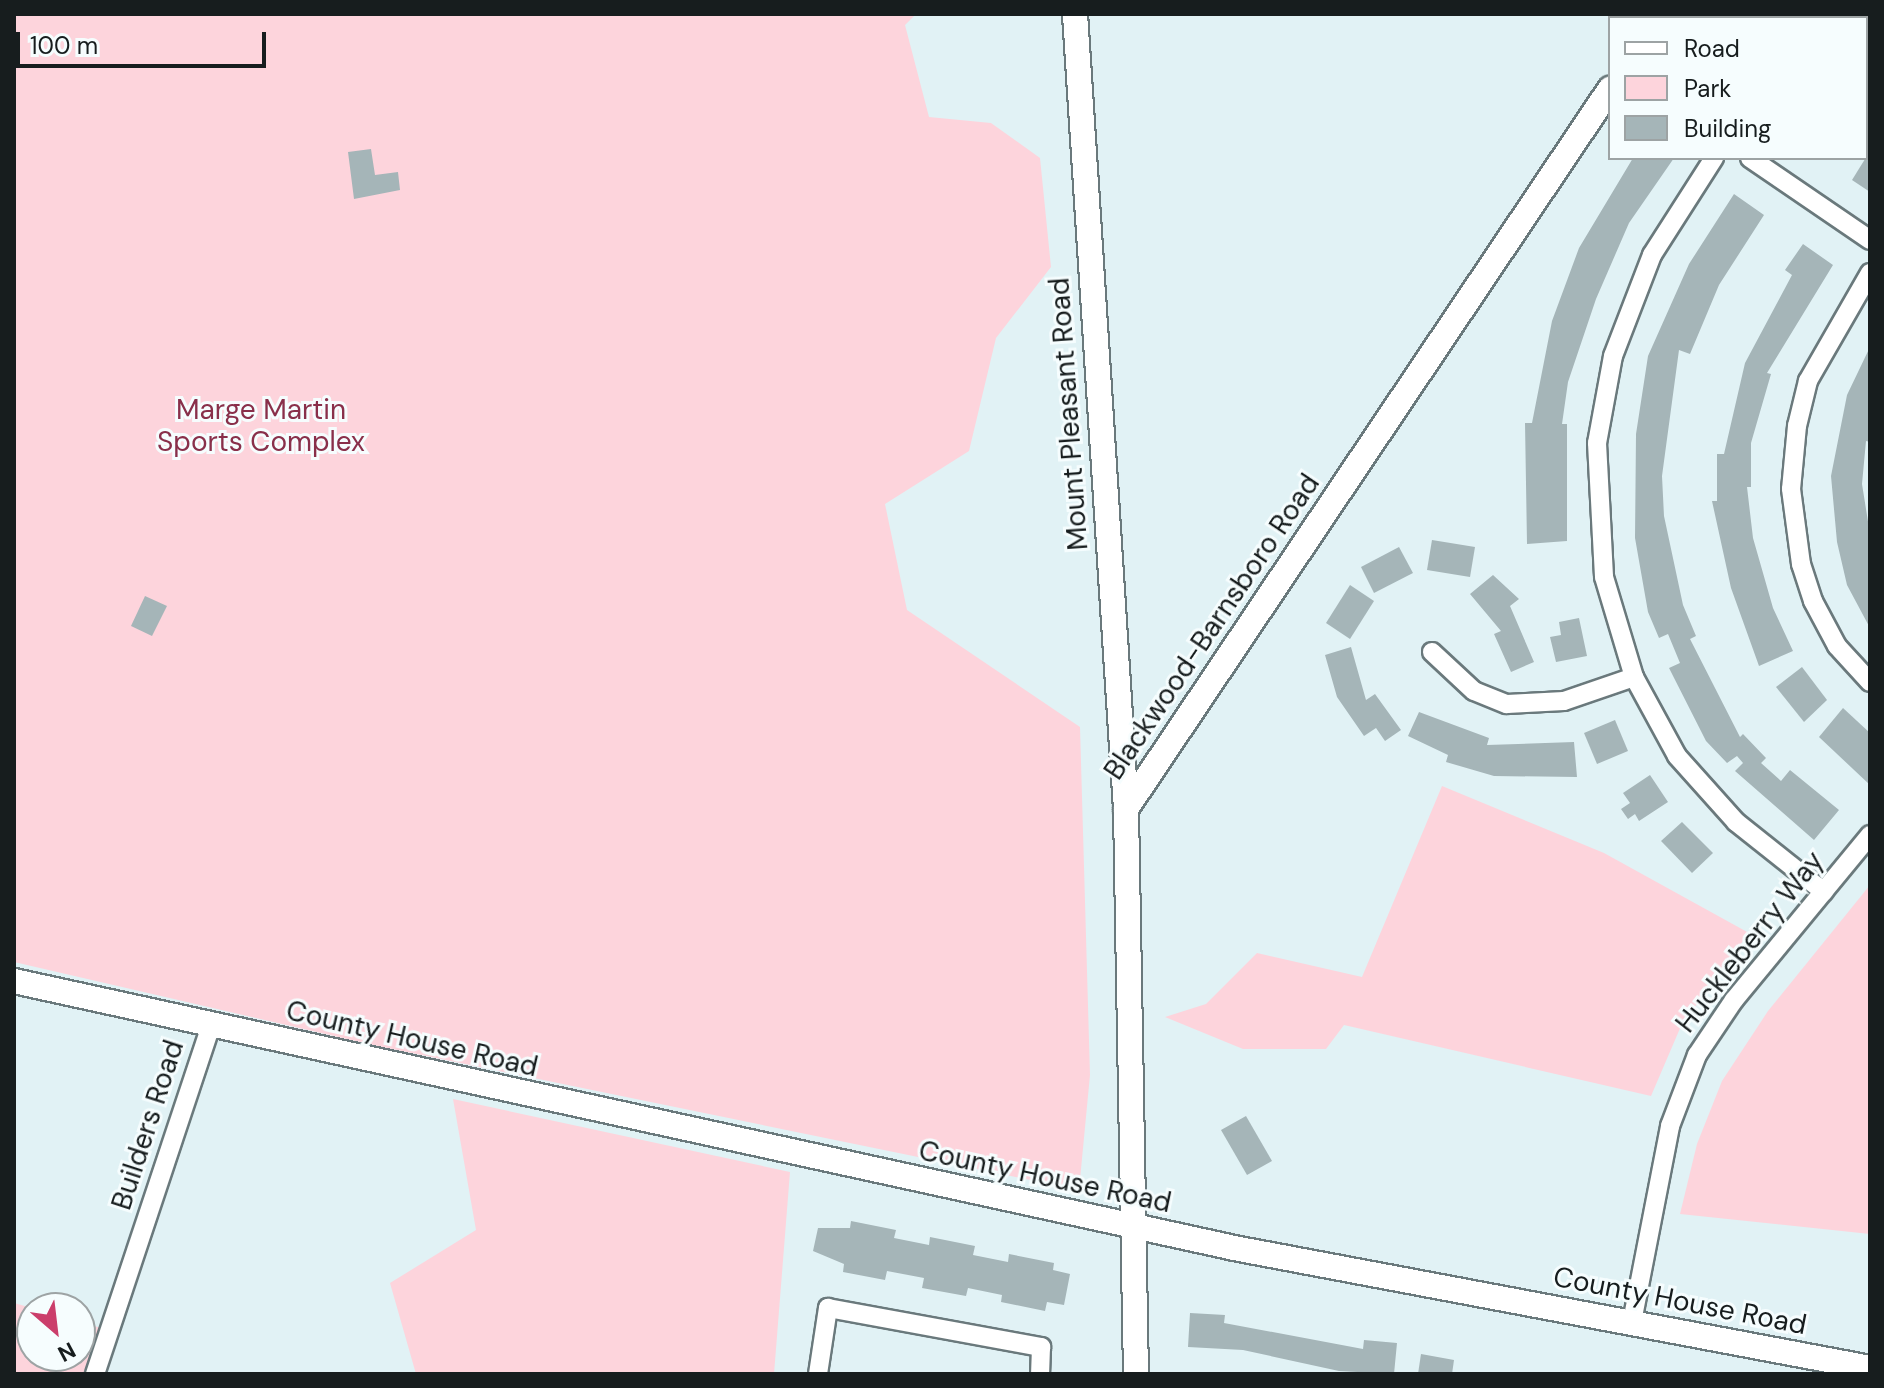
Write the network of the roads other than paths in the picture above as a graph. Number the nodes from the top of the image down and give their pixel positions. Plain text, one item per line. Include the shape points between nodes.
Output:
1 (1075, 14) edge
2 (1608, 92) edge
3 (1713, 160) edge
4 (1753, 160) edge
5 (1870, 240) edge
6 (1870, 273) edge
7 (1432, 652) dead end
8 (1634, 677) junction
9 (1870, 682) edge
10 (1126, 809) junction
11 (1870, 835) edge
12 (1824, 892) junction
13 (14, 981) edge
14 (211, 1026) junction
15 (1131, 1226) junction
16 (1632, 1322) junction
17 (1870, 1368) edge
18 (95, 1374) edge
19 (818, 1374) edge
20 (1040, 1374) edge
21 (1136, 1374) edge

1 - 10 main road, Mount Pleasant Road
2 - 10 main road, Blackwood-Barnsboro Road
3 - 8 street via 1643,274 1603,401 1596,468 1599,540 1609,600
4 - 5 street
6 - 9 street via 1808,381 1791,489 1799,555 1813,601 1837,646
7 - 8 street via 1474,691 1507,704 1564,701
8 - 12 street via 1664,736 1702,788
10 - 15 main road, Blackwood-Barnsboro Road
11 - 12 street, Huckleberry Way
12 - 16 street, Huckleberry Way via 1720,1017 1682,1089
13 - 14 main road, County House Road
14 - 15 main road, County House Road
14 - 18 street, Builders Road
15 - 16 main road, County House Road
15 - 21 main road, Blackwood-Barnsboro Road
16 - 17 main road, County House Road
19 - 20 street via 828,1308 1041,1347

